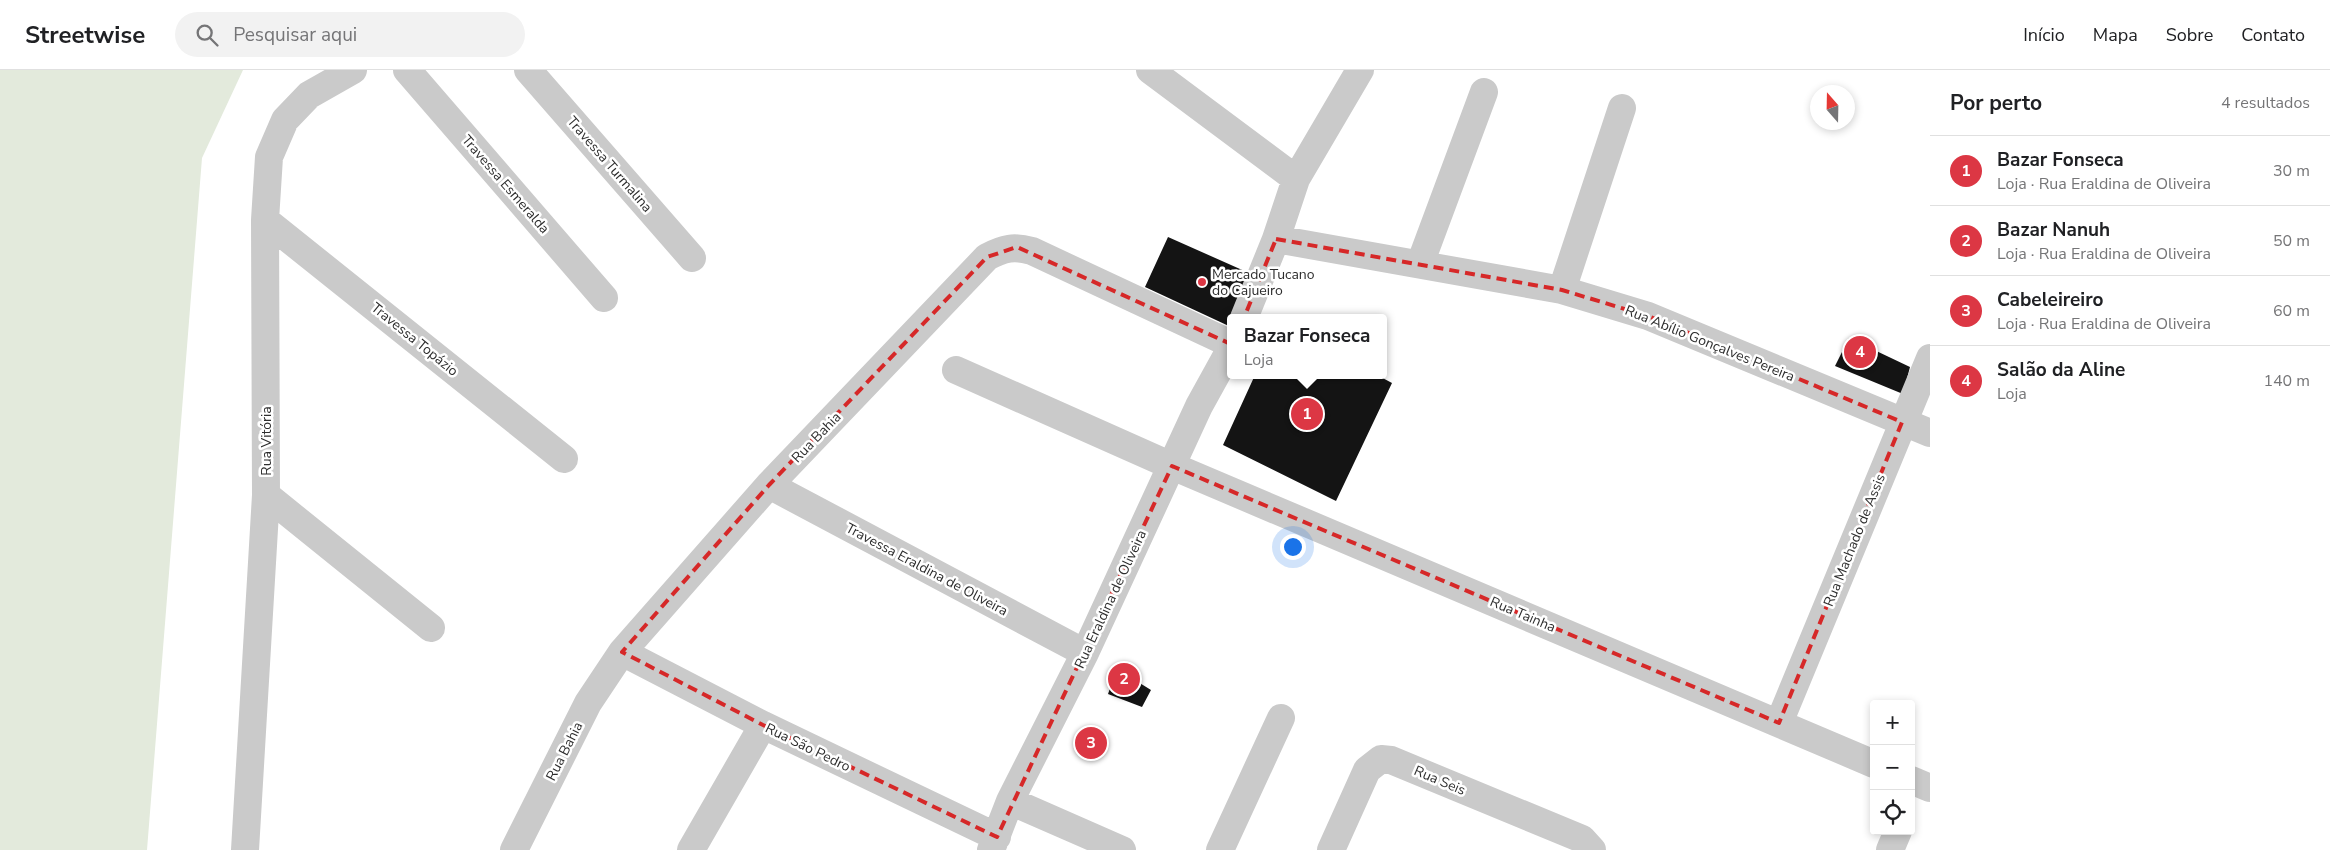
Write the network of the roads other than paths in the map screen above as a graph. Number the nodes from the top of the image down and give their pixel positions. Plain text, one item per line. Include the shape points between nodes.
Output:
1 (353, 70) edge
2 (407, 70) edge
3 (528, 70) edge
4 (1150, 70) edge
5 (1360, 70) edge
6 (1484, 92) dead end
7 (1622, 108) dead end
8 (1296, 179) junction
9 (265, 220) junction
10 (1276, 239) junction
11 (692, 258) dead end
12 (1420, 264) junction
13 (1562, 290) junction
14 (604, 298) dead end
15 (1246, 314) edge
16 (1227, 342) edge
17 (1227, 355) edge
18 (1930, 358) edge
19 (956, 370) dead end
20 (1902, 422) junction
21 (1930, 433) edge
22 (564, 459) dead end
23 (1172, 466) junction
24 (770, 485) junction
25 (266, 495) junction
26 (430, 628) dead end
27 (622, 652) junction
28 (1085, 653) junction
29 (1281, 718) dead end
30 (1779, 722) junction
31 (763, 726) junction
32 (1870, 762) edge
33 (1010, 801) junction
34 (1896, 835) edge
35 (994, 844) edge
36 (245, 850) edge
37 (514, 850) edge
38 (691, 850) edge
39 (1122, 850) edge
40 (1220, 850) edge
41 (1331, 850) edge
42 (1592, 850) edge
43 (1890, 850) edge

1 - 9 street, Rua Vitória via 309,95 284,120 269,157
2 - 14 street, Travessa Esmeralda
3 - 11 street, Travessa Turmalina
4 - 8 street
5 - 8 street
6 - 12 street
7 - 13 street
8 - 10 street
9 - 22 street, Travessa Topázio
9 - 25 street, Rua Vitória
10 - 12 street, Rua Abílio Gonçalves Pereira
10 - 15 street
12 - 13 street, Rua Abílio Gonçalves Pereira
13 - 20 street, Rua Abílio Gonçalves Pereira via 1648,316
16 - 24 street, Rua Bahia via 1032,251 1017,246 1002,249 988,257
17 - 23 street, Rua Eraldina de Oliveira via 1199,406
18 - 20 street, Rua Machado de Assis
19 - 23 street, Rua Tainha
20 - 21 street, Rua Abílio Gonçalves Pereira
20 - 30 street, Rua Machado de Assis
23 - 28 street, Rua Eraldina de Oliveira
23 - 30 street, Rua Tainha
24 - 27 street, Rua Bahia
24 - 28 street, Travessa Eraldina de Oliveira
25 - 26 street
25 - 36 street, Rua Vitória
27 - 31 street, Rua São Pedro
27 - 37 street, Rua Bahia via 588,703
28 - 33 street, Rua Eraldina de Oliveira
29 - 40 street
30 - 32 street, Rua Tainha
31 - 35 street, Rua São Pedro
31 - 38 street
33 - 35 street, Rua Eraldina de Oliveira
33 - 39 street
34 - 43 street
41 - 42 street, Rua Seis via 1367,770 1381,759 1391,760 1582,839

